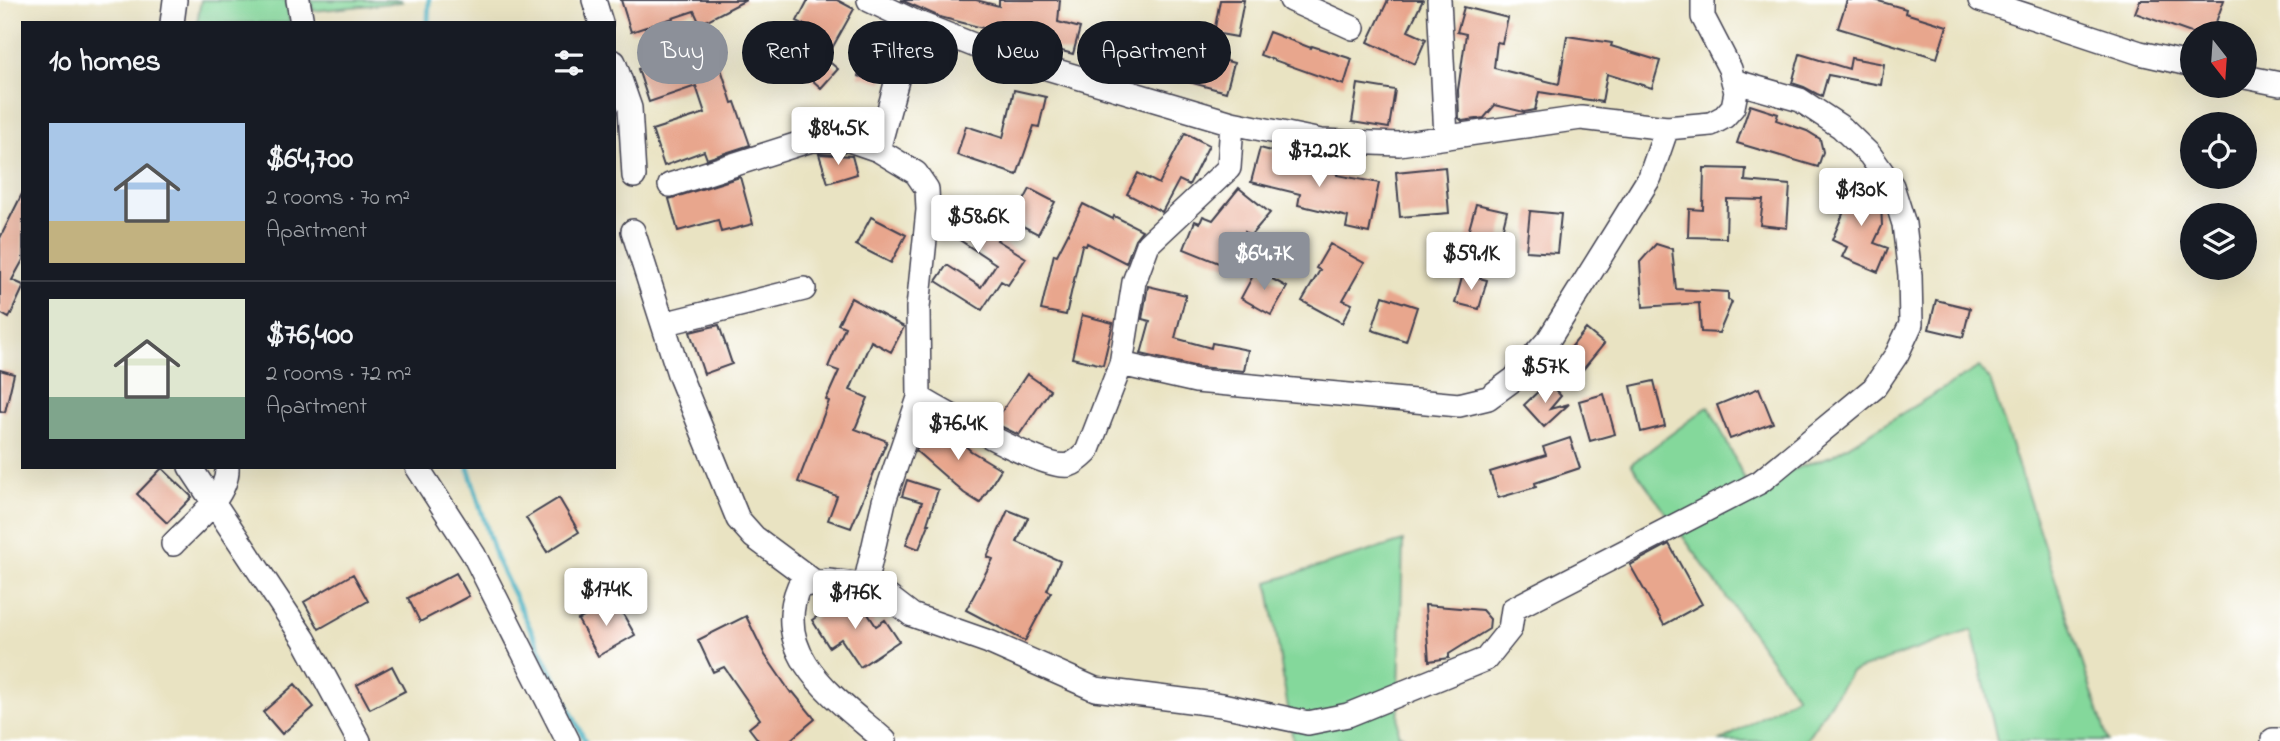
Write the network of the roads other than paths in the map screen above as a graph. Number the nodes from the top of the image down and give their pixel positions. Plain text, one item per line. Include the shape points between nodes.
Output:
1 (176, 0) edge
2 (298, 0) edge
3 (594, 0) edge
4 (869, 0) edge
5 (1291, 0) edge
6 (1439, 0) edge
7 (1703, 0) edge
8 (1980, 0) edge
9 (172, 21) edge
10 (302, 21) edge
11 (600, 21) edge
12 (913, 21) edge
13 (1353, 28) dead end
14 (958, 39) edge
15 (2180, 62) edge
16 (616, 68) edge
17 (1733, 80) junction
18 (2258, 80) edge
19 (896, 84) edge
20 (2280, 84) edge
21 (1232, 123) junction
22 (1667, 128) junction
23 (1447, 137) junction
24 (878, 150) junction
25 (634, 176) dead end
26 (670, 185) dead end
27 (633, 232) dead end
28 (804, 289) dead end
29 (663, 324) junction
30 (1121, 364) junction
31 (919, 398) junction
32 (191, 469) edge
33 (227, 469) edge
34 (418, 469) edge
35 (214, 501) junction
36 (173, 544) dead end
37 (816, 583) junction
38 (865, 586) junction
39 (2273, 740) edge
40 (2280, 740) edge
41 (359, 741) edge
42 (568, 741) edge
43 (885, 741) edge

1 - 9 street
2 - 10 street
3 - 11 street
4 - 12 street
5 - 13 street
6 - 23 street
7 - 17 street via 1703,17
8 - 15 street
14 - 21 street
16 - 25 street via 630,108
17 - 22 street via 1733,107 1724,117 1711,124
17 - 38 street via 1800,100 1841,127 1870,155 1892,186 1904,223 1911,324 1874,388 1760,482 1513,609 1510,629 1486,659 1348,715 1308,723 1222,705 1095,689 989,642 912,615 882,592
18 - 20 street
19 - 24 street
21 - 23 street via 1321,141 1399,144
21 - 30 street via 1229,168 1148,244 1133,282
22 - 23 street via 1581,118
22 - 30 street via 1650,177 1549,339 1514,379 1488,398 1459,405 1196,381
24 - 26 street via 849,140 811,140
24 - 31 street via 916,173 927,189 918,308
27 - 29 street
28 - 29 street
29 - 37 street via 738,519 754,537
30 - 31 street via 1087,452 1067,466 1003,444
31 - 38 street via 884,501
32 - 35 street
33 - 35 street via 223,489
34 - 42 street via 474,555
35 - 36 street
35 - 41 street via 304,639
37 - 38 street
37 - 43 street via 799,586 791,605 791,631 801,659 821,684
39 - 40 street

